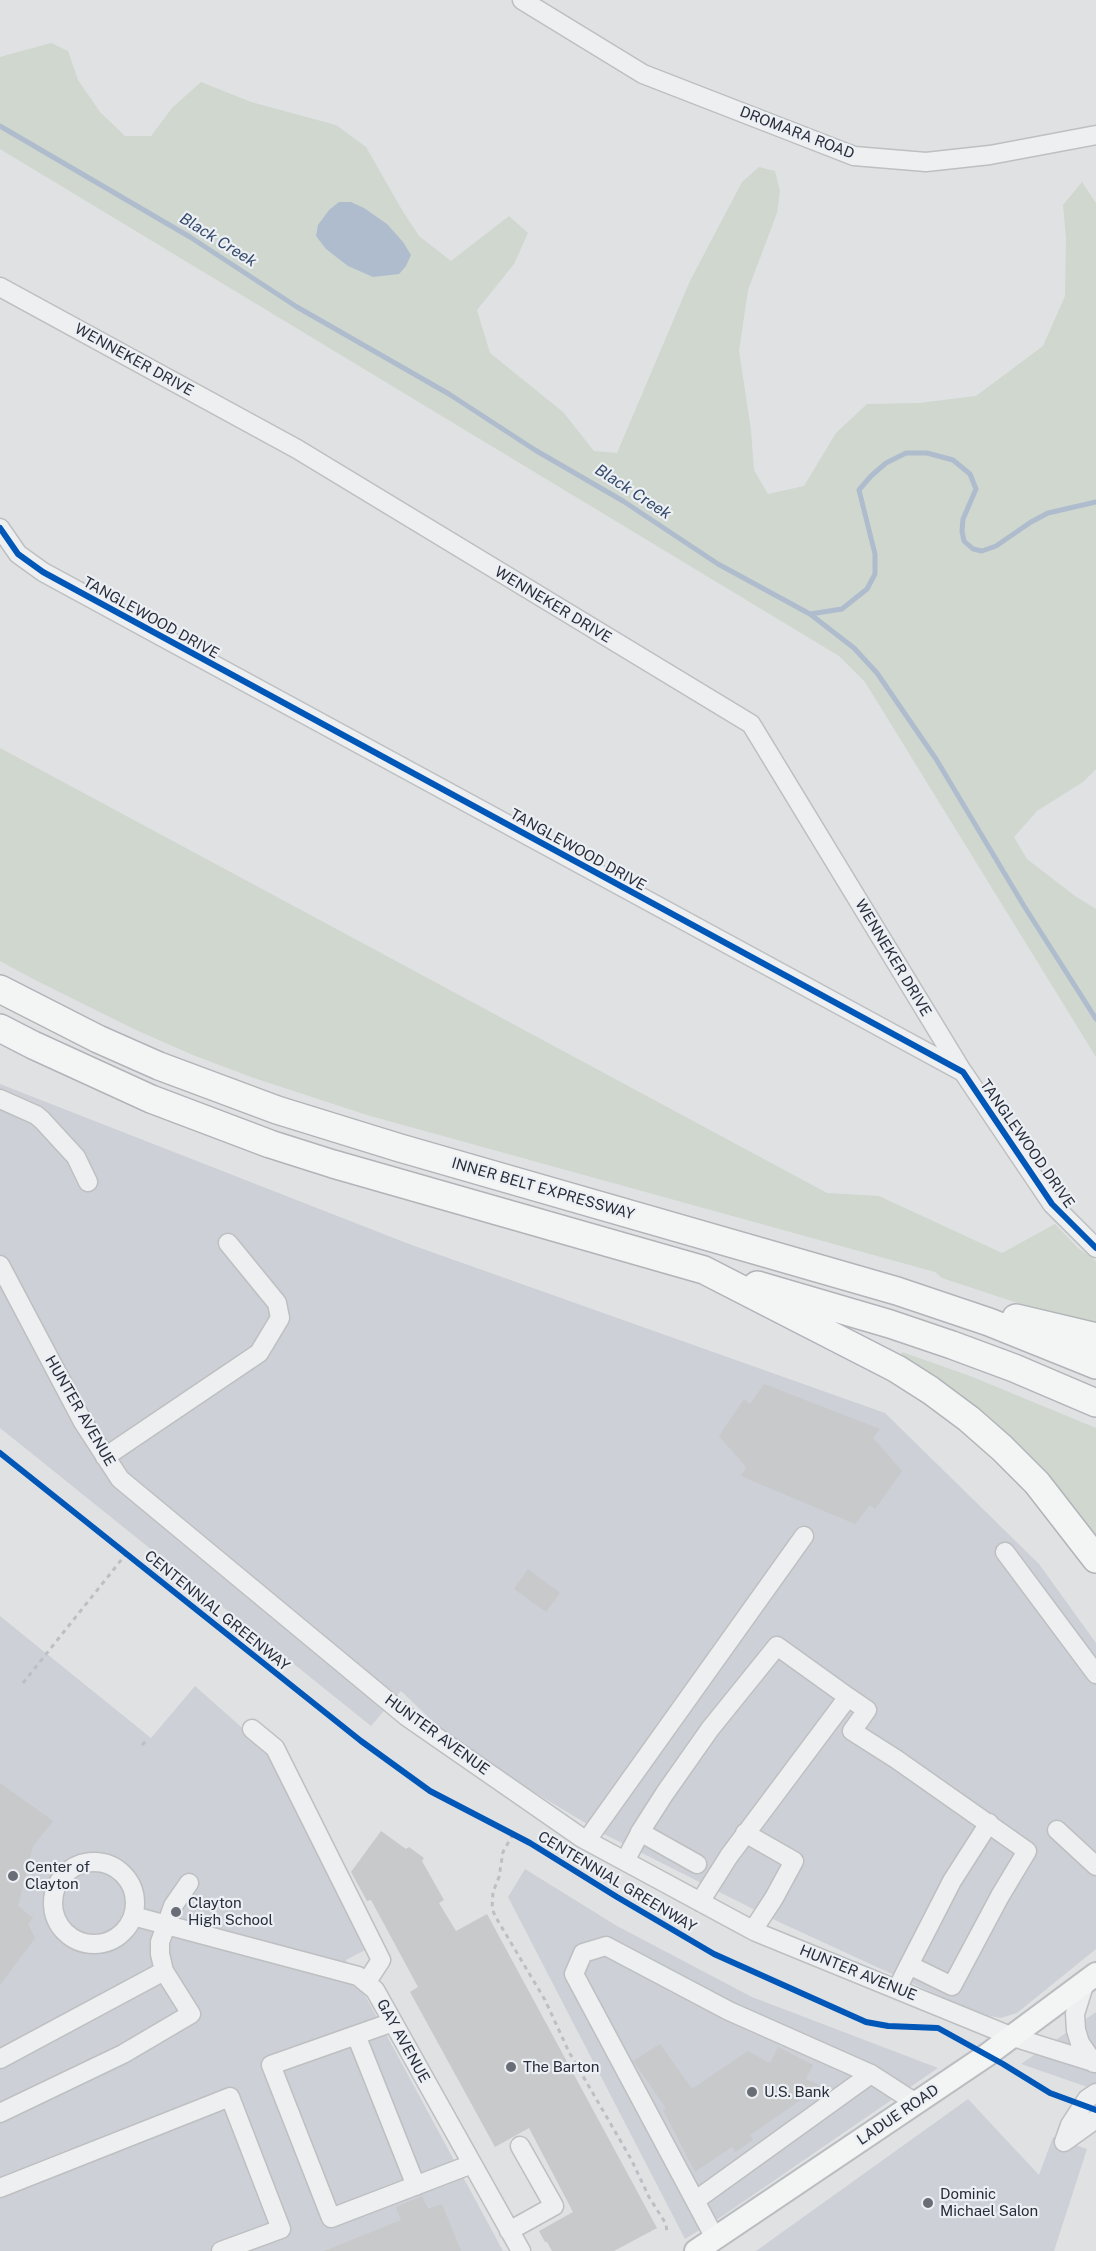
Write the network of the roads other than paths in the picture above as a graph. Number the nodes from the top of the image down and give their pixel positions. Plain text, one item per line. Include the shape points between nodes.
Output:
1 (522, 0) edge
2 (1096, 135) edge
3 (0, 287) edge
4 (0, 528) edge
5 (0, 989) edge
6 (0, 1029) edge
7 (963, 1072) junction
8 (0, 1099) edge
9 (88, 1182) dead end
10 (228, 1243) dead end
11 (1096, 1248) edge
12 (0, 1265) edge
13 (704, 1270) junction
14 (897, 1291) junction
15 (1096, 1337) edge
16 (1096, 1365) edge
17 (1096, 1402) edge
18 (105, 1456) junction
19 (804, 1536) dead end
20 (1005, 1552) dead end
21 (1096, 1559) edge
22 (1096, 1674) edge
23 (848, 1697) junction
24 (252, 1729) dead end
25 (989, 1823) junction
26 (1057, 1830) dead end
27 (640, 1832) junction
28 (746, 1833) junction
29 (587, 1840) junction
30 (625, 1861) junction
31 (697, 1864) dead end
32 (1096, 1866) edge
33 (189, 1883) dead end
34 (700, 1902) junction
35 (133, 1916) junction
36 (165, 1925) junction
37 (753, 1930) junction
38 (909, 1965) junction
39 (164, 1971) junction
40 (1090, 1978) edge
41 (366, 1983) junction
42 (897, 1989) junction
43 (393, 2022) junction
44 (356, 2035) junction
45 (1013, 2037) junction
46 (0, 2059) edge
47 (1095, 2063) edge
48 (872, 2074) junction
49 (1096, 2093) edge
50 (916, 2103) junction
51 (0, 2113) edge
52 (1096, 2119) edge
53 (520, 2146) dead end
54 (472, 2164) junction
55 (416, 2186) junction
56 (0, 2188) edge
57 (696, 2200) junction
58 (509, 2231) junction
59 (715, 2238) junction
60 (221, 2251) edge
61 (521, 2251) edge
62 (696, 2251) edge

1 - 2 street, DROMARA ROAD via 643,74 854,156 926,162
3 - 7 street, WENNEKER DRIVE via 297,449 750,724
4 - 7 street, TANGLEWOOD DRIVE via 18,554 42,572
5 - 14 highway, INNER BELT EXPRESSWAY via 159,1066 277,1110
6 - 13 highway via 151,1099 270,1144
7 - 11 street, TANGLEWOOD DRIVE via 1052,1204
8 - 9 street via 42,1120 76,1157
10 - 18 street via 277,1303 280,1318 259,1353
12 - 18 street, HUNTER AVENUE
13 - 17 highway via 911,1331
13 - 21 highway via 897,1369 930,1390 1002,1448 1036,1483
14 - 15 highway
14 - 16 highway, INNER BELT EXPRESSWAY via 989,1322
18 - 29 street, HUNTER AVENUE via 120,1479 406,1716
19 - 29 street
20 - 22 street
23 - 25 street via 867,1710 852,1731
23 - 27 street via 777,1646 710,1729
23 - 28 street
24 - 41 street via 275,1748 381,1960
25 - 38 street via 952,1881
25 - 38 street via 1027,1851 952,1986
26 - 32 street
27 - 30 street
27 - 31 street
28 - 34 street
28 - 37 street via 794,1861
29 - 30 street, HUNTER AVENUE
30 - 34 street, HUNTER AVENUE
33 - 36 street
34 - 37 street, HUNTER AVENUE
35 - 35 street via 135,1897 131,1883 114,1867 88,1862 74,1866 58,1882 53,1902 55,1916 62,1929 80,1942 97,1944 111,1940 126,1929
35 - 36 street, GAY AVENUE
36 - 39 street via 160,1942
36 - 41 street, GAY AVENUE via 358,1976
37 - 42 street, HUNTER AVENUE
38 - 42 street
39 - 46 street
39 - 51 street via 191,2014 123,2054
40 - 45 main road, LADUE ROAD
40 - 47 street via 1075,2014 1080,2043
41 - 43 street, GAY AVENUE via 375,1990
42 - 45 street, HUNTER AVENUE
43 - 44 street
43 - 54 street, GAY AVENUE
44 - 55 street
44 - 55 street via 271,2065 320,2195 331,2218
45 - 47 street, HUNTER AVENUE
45 - 50 main road, LADUE ROAD
48 - 50 street
48 - 57 street
48 - 57 street via 729,2011 606,1946 583,1953 574,1974
49 - 52 street via 1087,2099 1070,2125 1064,2142
50 - 59 main road, LADUE ROAD
53 - 58 street via 554,2206
54 - 55 street
54 - 58 street, GAY AVENUE
56 - 60 street via 230,2097 281,2229
57 - 59 street
58 - 61 street, GAY AVENUE
59 - 62 main road, LADUE ROAD

